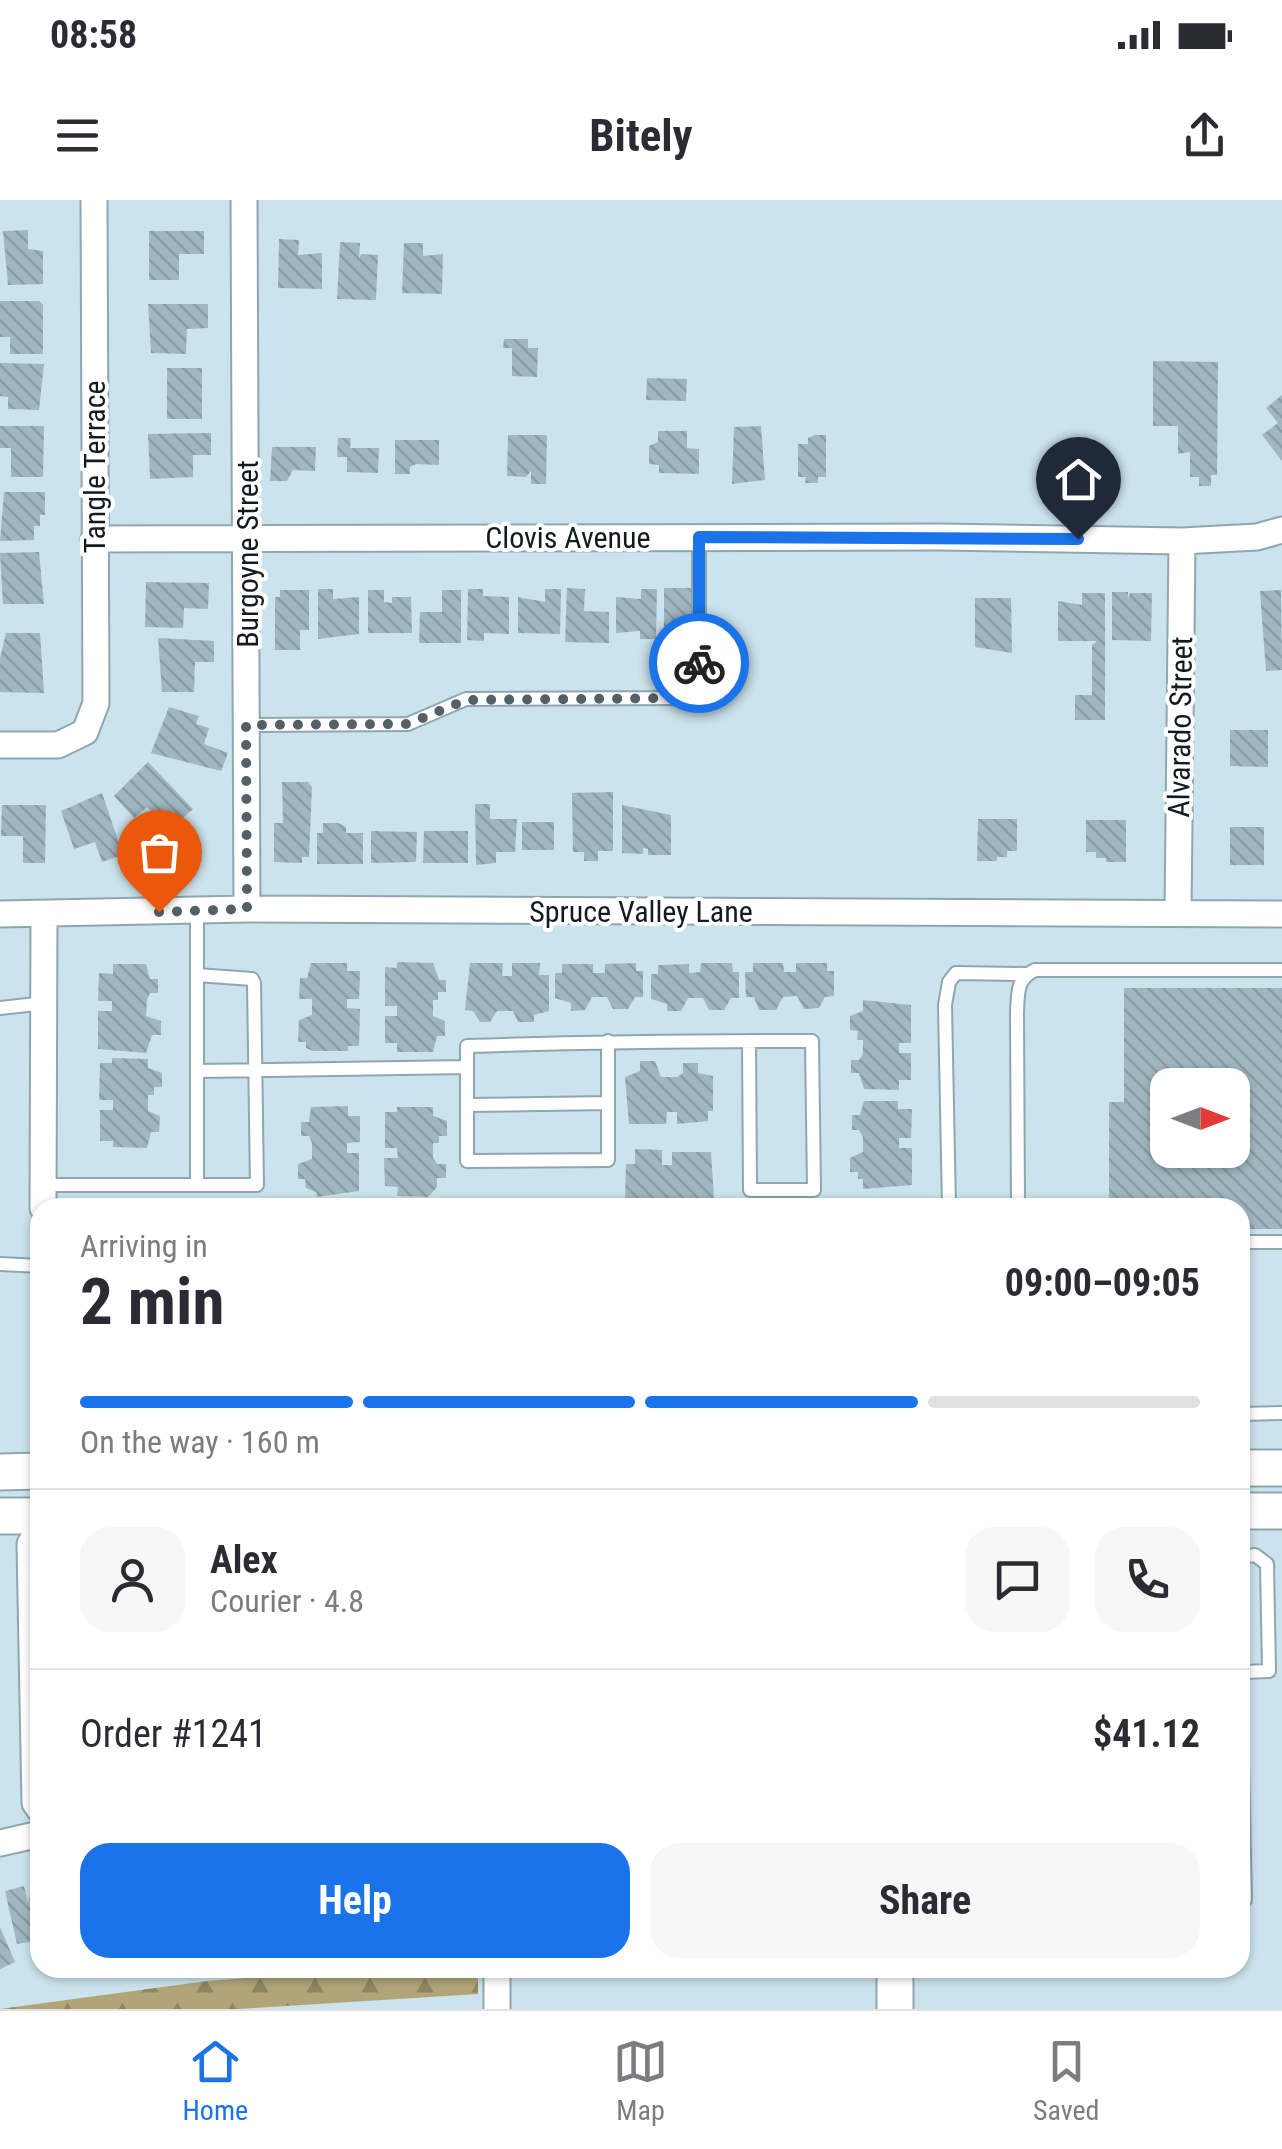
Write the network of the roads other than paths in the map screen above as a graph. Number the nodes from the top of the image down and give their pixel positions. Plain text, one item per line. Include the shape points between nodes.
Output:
1 (94, 200) edge
2 (244, 200) edge
3 (1282, 530) edge
4 (247, 537) junction
5 (699, 537) junction
6 (94, 539) junction
7 (1182, 541) junction
8 (246, 725) junction
9 (0, 745) edge
10 (247, 909) junction
11 (197, 911) junction
12 (0, 914) edge
13 (44, 914) junction
14 (1178, 914) junction
15 (1282, 914) edge
16 (1282, 970) edge
17 (1025, 974) junction
18 (197, 975) junction
19 (44, 1003) junction
20 (0, 1008) edge
21 (608, 1041) junction
22 (750, 1041) junction
23 (467, 1067) junction
24 (197, 1070) junction
25 (254, 1070) junction
26 (608, 1103) junction
27 (467, 1104) junction
28 (197, 1184) junction
29 (43, 1196) edge
30 (949, 1198) edge
31 (1018, 1198) edge
32 (1250, 1242) edge
33 (1282, 1242) edge
34 (0, 1264) edge
35 (30, 1266) edge
36 (1282, 1413) edge
37 (1250, 1414) edge
38 (1250, 1468) edge
39 (1282, 1468) edge
40 (30, 1471) edge
41 (0, 1472) edge
42 (1250, 1511) edge
43 (1282, 1511) edge
44 (0, 1516) edge
45 (30, 1516) edge
46 (1250, 1556) edge
47 (1250, 1672) edge
48 (30, 1836) edge
49 (0, 1843) edge
50 (497, 1978) edge
51 (894, 1978) edge
52 (497, 2009) edge
53 (894, 2009) edge

1 - 6 street, Tangle Terrace
2 - 4 street, Burgoyne Street
3 - 7 street, Clovis Avenue
4 - 5 street, Clovis Avenue
4 - 6 street, Clovis Avenue
4 - 8 street, Burgoyne Street
5 - 7 street, Clovis Avenue
5 - 8 lane via 699,663 689,698 466,700 408,724
6 - 9 street, Tangle Terrace via 96,703 85,732 58,745
7 - 14 street, Alvarado Street
8 - 10 street, Burgoyne Street
10 - 11 street, Spruce Valley Lane
10 - 14 street, Spruce Valley Lane
11 - 13 street, Spruce Valley Lane
11 - 18 lane
12 - 13 street, Spruce Valley Lane
13 - 19 street
14 - 15 street, Spruce Valley Lane
16 - 17 lane
17 - 30 lane via 956,973 949,982
17 - 31 lane via 1017,1012
18 - 24 lane
18 - 25 lane via 254,983
19 - 20 lane
19 - 29 street
21 - 22 lane
21 - 23 lane via 468,1046
21 - 26 lane
22 - 22 lane via 812,1041 814,1190 750,1190
23 - 25 lane
23 - 27 lane
24 - 25 lane
24 - 28 lane
25 - 28 lane via 256,1184
26 - 27 lane
26 - 27 lane via 608,1160 467,1160
28 - 29 lane
32 - 33 lane
34 - 35 lane
36 - 37 lane
38 - 39 main road
40 - 41 main road
42 - 43 main road
44 - 45 main road
46 - 47 lane via 1267,1564 1269,1671
48 - 49 street
50 - 52 street
51 - 53 main road

